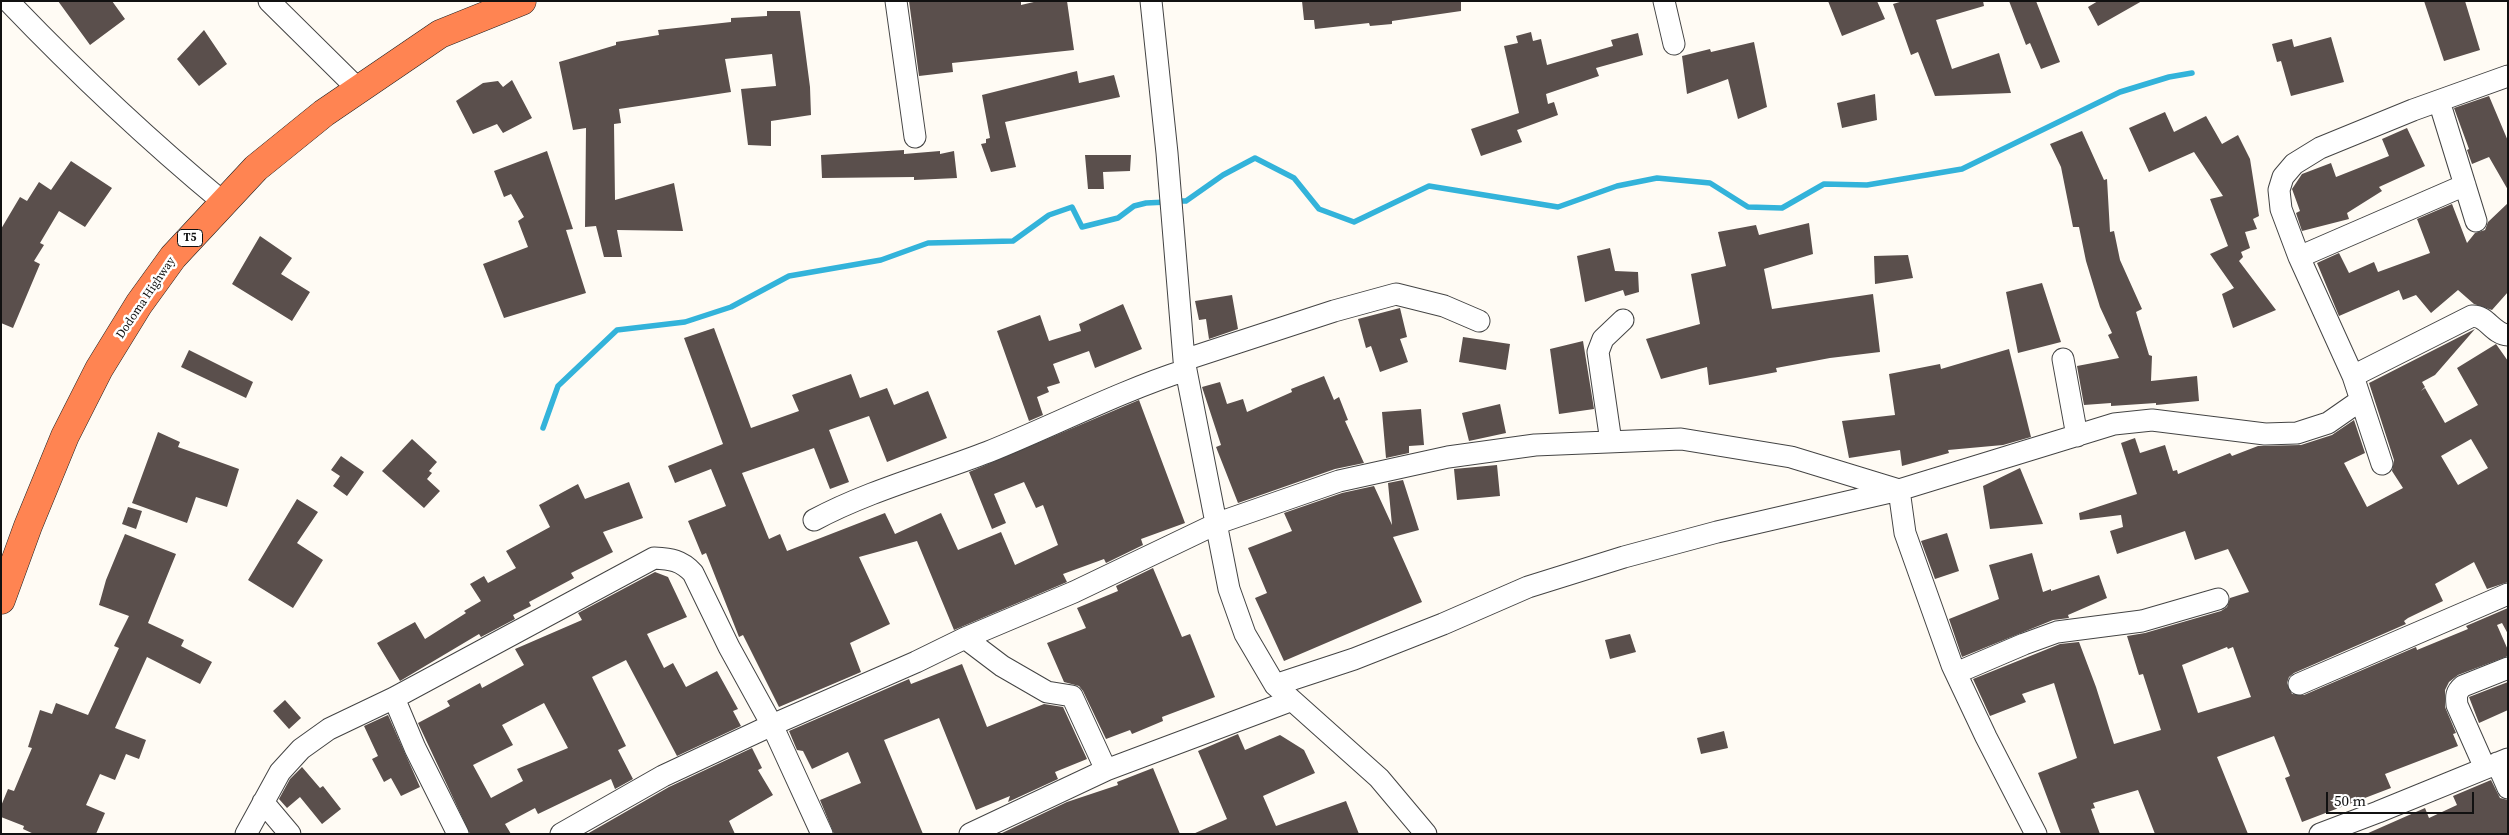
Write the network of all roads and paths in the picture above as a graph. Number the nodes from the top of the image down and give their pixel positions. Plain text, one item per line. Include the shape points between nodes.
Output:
1 (8, 1) edge
2 (269, 1) edge
3 (522, 1) edge
4 (896, 1) edge
5 (1150, 1) edge
6 (1664, 1) edge
7 (1, 15) edge
8 (1674, 44) dead end
9 (2508, 76) edge
10 (358, 89) junction
11 (2439, 101) junction
12 (916, 137) dead end
13 (2465, 185) junction
14 (223, 202) junction
15 (2476, 221) dead end
16 (2299, 256) junction
17 (1623, 320) dead end
18 (1478, 321) dead end
19 (2508, 335) edge
20 (2063, 359) dead end
21 (1185, 365) junction
22 (2353, 376) junction
23 (2361, 400) junction
24 (2077, 436) junction
25 (1611, 442) junction
26 (2382, 464) dead end
27 (1899, 490) junction
28 (814, 520) dead end
29 (1218, 523) junction
30 (2508, 594) edge
31 (2218, 599) dead end
32 (1, 600) edge
33 (965, 638) junction
34 (2508, 668) edge
35 (1956, 673) junction
36 (2299, 684) dead end
37 (1275, 685) junction
38 (394, 698) junction
39 (1290, 701) junction
40 (772, 725) junction
41 (2497, 763) edge
42 (1106, 770) junction
43 (2508, 788) edge
44 (263, 802) junction
45 (978, 832) edge
46 (246, 834) edge
47 (290, 834) edge
48 (458, 834) edge
49 (560, 834) edge
50 (822, 834) edge
51 (1426, 834) edge
52 (2036, 834) edge
53 (2320, 834) edge

1 - 7 street
1 - 14 street via 163,153
2 - 10 street
3 - 10 highway, Dodoma Highway / T5 via 440,34
4 - 12 street
5 - 21 street
6 - 8 street
9 - 11 street
10 - 14 highway, Dodoma Highway / T5 via 324,112 256,168
11 - 13 street
11 - 16 street via 2361,130 2320,148 2294,164 2283,177 2281,209
13 - 15 street
13 - 16 street
14 - 32 highway, Dodoma Highway / T5 via 172,257 99,370 66,436
16 - 22 street
17 - 25 street via 1603,339 1598,352
18 - 21 street via 1444,306 1396,294 1334,311
19 - 22 street via 2495,330 2483,318 2472,316
20 - 24 street
21 - 28 street via 1013,442 843,504
21 - 29 street
22 - 23 street
23 - 24 street via 2328,423 2297,433 2265,434 2152,420 2114,424
23 - 26 street
24 - 27 street
25 - 27 street via 1681,439 1745,448 1791,457
25 - 29 street via 1535,445 1448,457 1339,481
27 - 35 street via 1905,533
27 - 37 street via 1717,532 1581,571 1528,588 1426,631
29 - 33 street via 1074,592
29 - 37 street via 1229,588 1245,634
30 - 36 street
31 - 35 street via 2142,621 2057,632
33 - 40 street
33 - 42 street via 1002,666 1047,692 1072,696
34 - 41 street via 2464,686 2456,696 2457,705
35 - 52 street
37 - 39 street
38 - 40 street via 654,558 672,559 684,563 693,573
38 - 44 street via 329,729 301,749 280,772
38 - 48 street
39 - 42 street
39 - 51 street via 1379,778
40 - 49 street via 663,776
40 - 50 street
41 - 43 street
41 - 53 street
42 - 45 street
44 - 46 street
44 - 47 street

